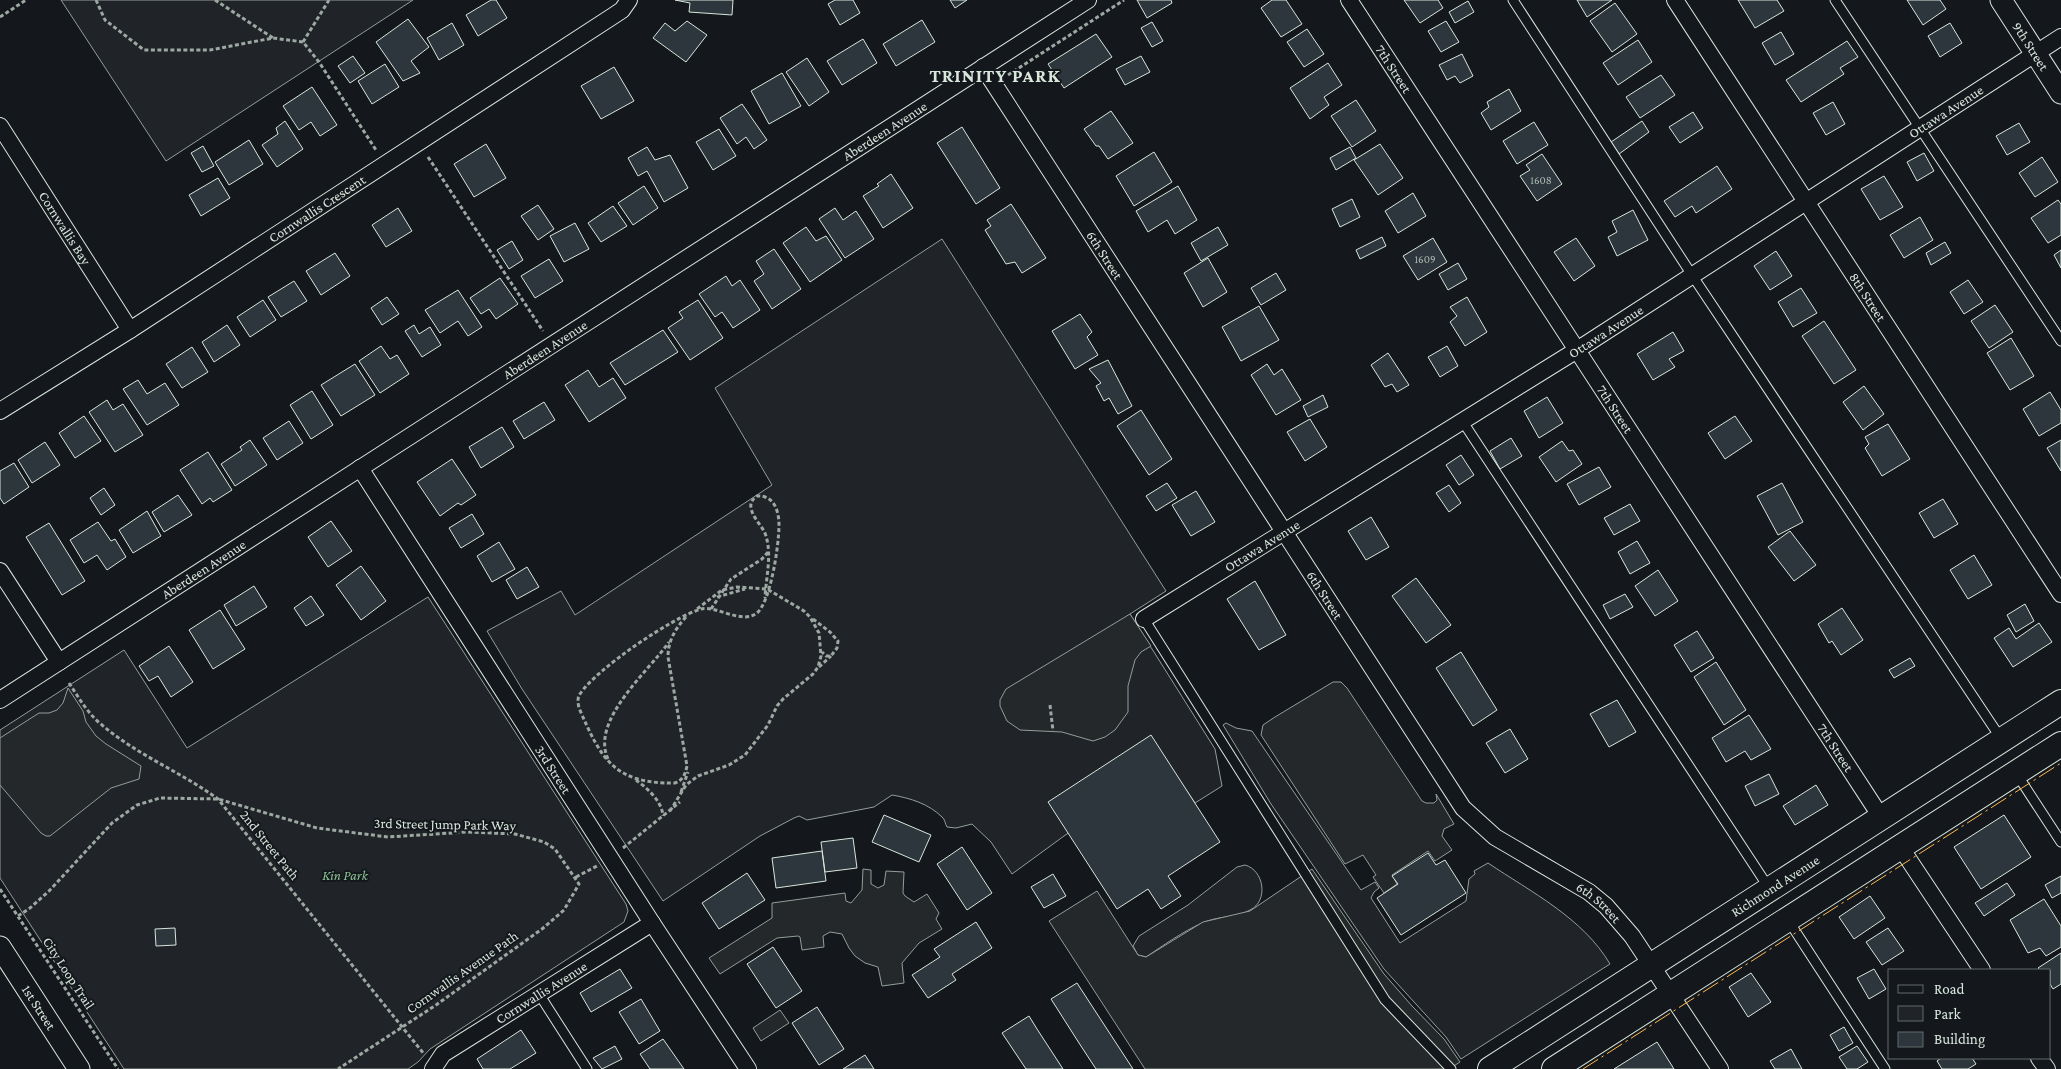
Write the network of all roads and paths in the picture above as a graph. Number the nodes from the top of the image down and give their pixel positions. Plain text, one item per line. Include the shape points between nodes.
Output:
1 (26, 0) edge
2 (96, 0) edge
3 (215, 0) edge
4 (329, 0) edge
5 (629, 0) edge
6 (1088, 0) edge
7 (1124, 0) edge
8 (1349, 0) edge
9 (1513, 0) edge
10 (1675, 0) edge
11 (1834, 0) edge
12 (2001, 0) edge
13 (0, 16) edge
14 (2061, 37) edge
15 (273, 38) junction
16 (303, 42) junction
17 (2035, 53) junction
18 (983, 67) junction
19 (1008, 75) dead end
20 (2061, 93) edge
21 (0, 126) edge
22 (1919, 128) junction
23 (376, 151) dead end
24 (426, 155) dead end
25 (1805, 202) junction
26 (1692, 275) junction
27 (130, 330) junction
28 (543, 331) dead end
29 (2061, 341) edge
30 (1577, 350) junction
31 (0, 411) edge
32 (1463, 422) junction
33 (360, 468) junction
34 (1285, 533) junction
35 (776, 549) junction
36 (768, 550) junction
37 (0, 571) edge
38 (753, 588) junction
39 (767, 589) junction
40 (723, 590) junction
41 (2061, 594) edge
42 (718, 596) junction
43 (707, 602) junction
44 (711, 609) junction
45 (689, 615) junction
46 (810, 617) junction
47 (1144, 619) joint
48 (672, 637) junction
49 (822, 652) junction
50 (831, 656) junction
51 (58, 662) junction
52 (816, 670) junction
53 (69, 683) dead end
54 (0, 700) edge
55 (2061, 702) edge
56 (1050, 705) dead end
57 (1052, 731) dead end
58 (2002, 740) junction
59 (2061, 744) edge
60 (688, 766) junction
61 (614, 768) junction
62 (2016, 772) junction
63 (633, 778) junction
64 (681, 792) junction
65 (218, 799) junction
66 (680, 802) dead end
67 (670, 811) junction
68 (663, 816) junction
69 (1881, 817) junction
70 (2061, 842) edge
71 (1901, 848) junction
72 (620, 850) dead end
73 (601, 864) dead end
74 (576, 877) junction
75 (0, 889) edge
76 (1770, 890) junction
77 (18, 916) junction
78 (1788, 920) junction
79 (652, 923) junction
80 (0, 947) edge
81 (1652, 966) junction
82 (1981, 969) edge
83 (539, 994) junction
84 (1670, 995) junction
85 (404, 1027) junction
86 (431, 1063) edge
87 (79, 1069) edge
88 (118, 1069) edge
89 (338, 1069) edge
90 (587, 1069) edge
91 (748, 1069) edge
92 (1451, 1069) edge
93 (1490, 1069) edge
94 (1555, 1069) edge
95 (1720, 1069) edge
96 (1885, 1069) edge

1 - 13 path
2 - 15 path via 105,20 144,50 210,50
3 - 15 path
4 - 16 path
5 - 27 street, Cornwallis Crescent via 613,16
6 - 18 street, Aberdeen Avenue
7 - 19 path
8 - 30 street, 7th Street
9 - 26 lane
10 - 25 street, 8th Street
11 - 22 lane
12 - 17 street, 9th Street
14 - 17 street, Ottawa Avenue
15 - 16 path
16 - 23 path
17 - 20 street, 9th Street
17 - 22 street, Ottawa Avenue
18 - 33 street, Aberdeen Avenue
18 - 34 street, 6th Street
21 - 27 street, Cornwallis Bay
22 - 25 street, Ottawa Avenue
22 - 29 lane
24 - 28 path
25 - 26 street, Ottawa Avenue
25 - 41 street, 8th Street
26 - 30 street, Ottawa Avenue
26 - 58 lane
27 - 31 street, Cornwallis Crescent
30 - 32 street, Ottawa Avenue
30 - 69 street, 7th Street
32 - 34 street, Ottawa Avenue
32 - 76 lane
33 - 51 street, Aberdeen Avenue
33 - 79 street, 3rd Street
34 - 47 street, Ottawa Avenue
34 - 81 street, 6th Street via 1463,808 1495,837 1606,906
35 - 36 path via 772,544
35 - 36 path via 779,525 776,507 770,499 758,496 753,499 751,507 766,535
35 - 39 path via 775,567
36 - 39 path
36 - 40 path via 762,559 732,579
37 - 51 street
38 - 39 path
38 - 40 path
38 - 42 path
39 - 44 path via 758,612 748,616
39 - 46 path
40 - 42 path
40 - 43 path
42 - 43 path
42 - 44 path
43 - 45 path
44 - 45 path via 701,609
45 - 48 path
45 - 61 path via 621,655 580,694 580,711 597,746
46 - 49 path via 819,633
46 - 50 path via 838,641
47 - 92 lane via 1385,1000
48 - 60 path via 668,647 669,667
48 - 61 path via 615,709 605,744 606,755
49 - 50 path
49 - 52 path
50 - 52 path
51 - 54 street, Aberdeen Avenue
52 - 64 path via 777,706 768,726 745,755 729,765 698,776
53 - 65 path, 2nd Street Path via 101,725
55 - 58 main road, Richmond Avenue
56 - 57 path
58 - 69 main road, Richmond Avenue
59 - 62 main road
60 - 63 path via 675,784
60 - 64 path
61 - 63 path
62 - 70 lane
62 - 71 main road
63 - 68 path via 651,793
64 - 67 path
65 - 74 path, 3rd Street Jump Park Way via 317,828 388,837 466,832 515,834 544,842 555,849
65 - 77 path, 3rd Street Jump Park Way via 160,798 137,806 112,823 49,891
65 - 85 path, 2nd Street Path
66 - 67 path
67 - 68 path
68 - 72 path
69 - 76 main road, Richmond Avenue
71 - 78 main road
71 - 82 street
73 - 74 path
74 - 85 path, Cornwallis Avenue Path via 579,884 564,910
75 - 77 path, City Loop Trail
76 - 81 main road, Richmond Avenue
77 - 88 path, City Loop Trail
78 - 84 main road
78 - 96 lane
79 - 83 street, Cornwallis Avenue
79 - 91 street, 3rd Street
80 - 87 street, 1st Street
81 - 84 street, 6th Street
81 - 93 main road, Richmond Avenue
83 - 86 street, Cornwallis Avenue
83 - 90 lane
84 - 94 main road
84 - 95 street, 6th Street
85 - 86 path, 2nd Street Path
85 - 89 path, Cornwallis Avenue Path

